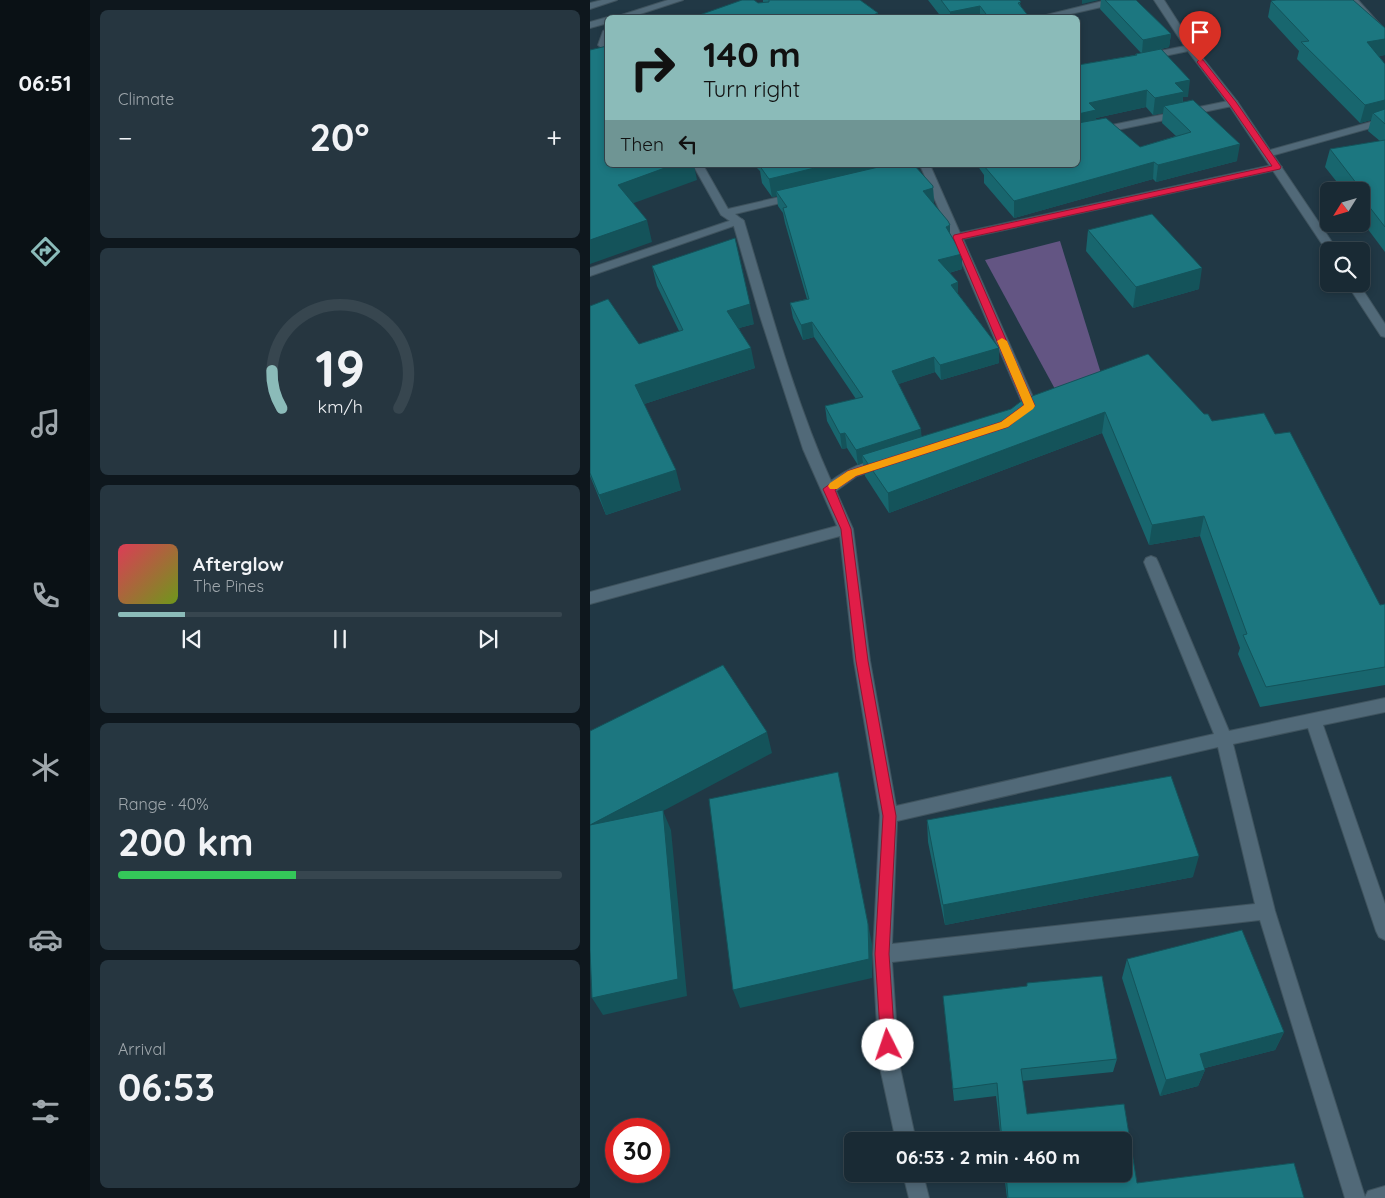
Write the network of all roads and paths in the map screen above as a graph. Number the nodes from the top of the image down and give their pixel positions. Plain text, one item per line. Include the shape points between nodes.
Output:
1 (612, 0) edge
2 (678, 0) edge
3 (1119, 0) edge
4 (1159, 0) edge
5 (1353, 0) edge
6 (590, 6) edge
7 (626, 15) edge
8 (1052, 15) edge
9 (605, 21) edge
10 (590, 25) edge
11 (1385, 36) edge
12 (1190, 48) junction
13 (1134, 59) edge
14 (1233, 103) junction
15 (1385, 121) edge
16 (1080, 135) edge
17 (1267, 154) junction
18 (699, 167) edge
19 (923, 167) edge
20 (1277, 167) junction
21 (811, 193) edge
22 (732, 217) junction
23 (957, 237) junction
24 (1326, 242) edge
25 (590, 272) edge
26 (1358, 292) edge
27 (1385, 333) edge
28 (1011, 420) edge
29 (897, 459) edge
30 (829, 489) junction
31 (846, 529) junction
32 (1151, 562) dead end
33 (590, 598) edge
34 (1385, 705) edge
35 (1314, 721) junction
36 (1224, 739) junction
37 (889, 816) junction
38 (1266, 911) junction
39 (1385, 932) edge
40 (882, 954) junction
41 (904, 1132) edge
42 (915, 1182) edge
43 (1385, 1196) edge
44 (919, 1198) edge
45 (1355, 1198) edge
46 (1375, 1198) edge

1 - 6 street
2 - 7 street
3 - 8 street
4 - 12 street
5 - 11 street
9 - 10 street
12 - 13 street
12 - 14 street
14 - 16 street
14 - 17 street
15 - 17 street
17 - 20 street
18 - 22 street
19 - 23 street
20 - 23 street
20 - 24 street
21 - 22 street
22 - 25 street
22 - 30 street via 807,440
23 - 28 street via 1030,406
26 - 27 street
29 - 30 street via 852,473
30 - 31 street
31 - 33 street
31 - 37 street via 862,661
32 - 36 street
34 - 35 street
35 - 36 street
35 - 39 street
36 - 37 street
36 - 38 street
37 - 40 street
38 - 40 street
38 - 45 street
40 - 41 street via 889,1063
42 - 44 street
43 - 46 street

